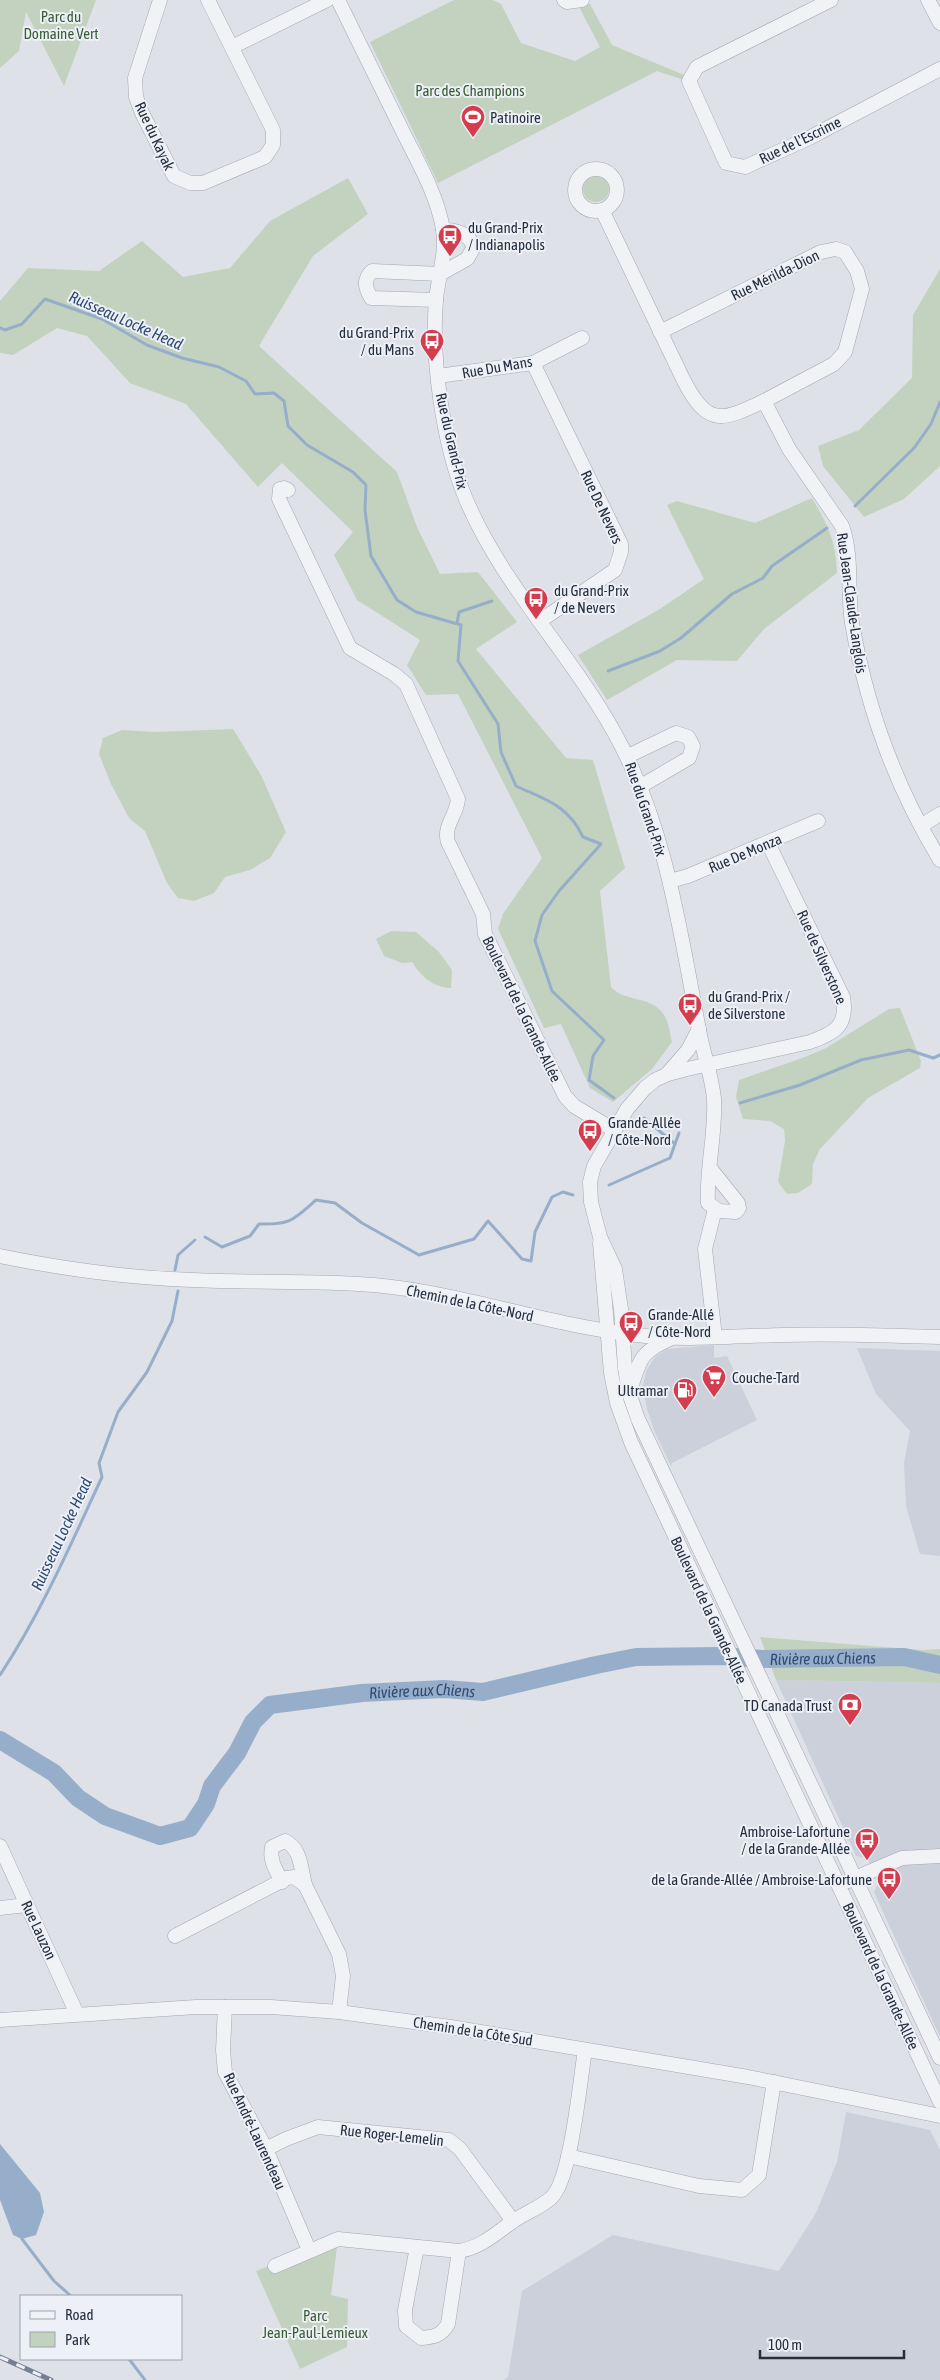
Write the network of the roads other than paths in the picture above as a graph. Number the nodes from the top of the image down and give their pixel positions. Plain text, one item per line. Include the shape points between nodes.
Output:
1 (160, 0) edge
2 (208, 0) edge
3 (327, 0) edge
4 (338, 0) edge
5 (564, 0) edge
6 (582, 0) edge
7 (831, 0) edge
8 (928, 0) edge
9 (940, 23) edge
10 (232, 47) junction
11 (940, 69) edge
12 (602, 210) dead end
13 (443, 230) junction
14 (440, 274) junction
15 (436, 300) junction
16 (660, 332) junction
17 (582, 338) dead end
18 (533, 363) junction
19 (438, 376) junction
20 (764, 401) junction
21 (288, 490) dead end
22 (540, 621) junction
23 (628, 756) junction
24 (641, 786) junction
25 (940, 814) edge
26 (818, 821) dead end
27 (921, 826) junction
28 (768, 843) junction
29 (940, 860) edge
30 (670, 881) junction
31 (698, 1029) junction
32 (706, 1064) junction
33 (668, 1074) junction
34 (614, 1130) junction
35 (710, 1168) junction
36 (715, 1209) junction
37 (600, 1237) junction
38 (0, 1256) edge
39 (607, 1331) junction
40 (621, 1333) junction
41 (715, 1337) junction
42 (940, 1337) edge
43 (673, 1338) junction
44 (629, 1394) junction
45 (750, 1657) junction
46 (732, 1658) junction
47 (0, 1846) edge
48 (940, 1856) edge
49 (856, 1877) junction
50 (282, 1882) junction
51 (305, 1885) junction
52 (838, 1885) junction
53 (27, 1905) junction
54 (0, 1908) edge
55 (175, 1936) dead end
56 (225, 2007) junction
57 (339, 2012) junction
58 (77, 2014) junction
59 (0, 2020) edge
60 (585, 2050) junction
61 (940, 2058) edge
62 (774, 2082) junction
63 (940, 2102) edge
64 (940, 2116) edge
65 (266, 2150) junction
66 (568, 2156) junction
67 (513, 2221) junction
68 (417, 2247) junction
69 (309, 2250) junction
70 (459, 2251) junction
71 (275, 2266) dead end

1 - 10 street, Rue du Kayak via 135,78 136,96 174,176 203,183 265,157 272,145 273,130
2 - 10 street, Rue du Kayak
3 - 10 street
4 - 13 street, Rue du Grand-Prix via 431,188
5 - 6 street
7 - 11 street, Rue de l'Escrime via 697,67 689,81 726,162 745,168
8 - 9 street
12 - 16 street
13 - 14 street, Rue du Grand-Prix
13 - 14 street via 467,236 474,247 467,259
14 - 15 street, Rue du Grand-Prix
14 - 15 street via 372,271 366,277 365,288 371,298
15 - 19 street, Rue du Grand-Prix
16 - 20 street via 691,394 705,410 719,416 731,416
16 - 20 street, Rue Mérilda-Dion via 821,252 836,249 845,252 862,289 845,352 834,364
17 - 18 street, Rue Du Mans
18 - 19 street, Rue Du Mans
18 - 22 street, Rue De Nevers via 621,544 615,570
19 - 22 street, Rue du Grand-Prix via 442,411 465,497 504,570
20 - 27 street, Rue Jean-Claude-Langlois via 789,449 834,512 844,532 851,615 867,696 885,750
21 - 34 street, Boulevard de la Grande-Allée via 280,489 279,499 350,648 406,684 445,767 458,799 446,831 448,842 483,914 485,934 565,1096 574,1106
22 - 23 street, Rue du Grand-Prix via 599,705
23 - 24 street, Rue du Grand-Prix
23 - 24 street via 676,733 688,737 692,746 689,758
24 - 30 street, Rue du Grand-Prix
25 - 27 street
26 - 28 street, Rue De Monza
27 - 29 street, Rue Jean-Claude-Langlois
28 - 30 street, Rue De Monza
28 - 32 street, Rue de Silverstone via 843,997 845,1018 823,1038
30 - 31 street, Rue du Grand-Prix
31 - 32 street, Rue du Grand-Prix
31 - 33 street via 688,1050
32 - 33 street, Boulevard de la Grande-Allée
32 - 35 street, Rue du Grand-Prix via 714,1103
33 - 34 street, Boulevard de la Grande-Allée via 645,1088
34 - 37 street, Boulevard de la Grande-Allée via 594,1166 590,1182 591,1202
35 - 36 street, Rue du Grand-Prix via 708,1199
35 - 36 street via 739,1206 734,1212
36 - 41 street via 705,1249
37 - 39 street, Boulevard de la Grande-Allée
37 - 40 street, Boulevard de la Grande-Allée via 614,1269 621,1309
38 - 39 street, Chemin de la Côte-Nord via 148,1278 363,1284 410,1289
39 - 40 street, Chemin de la Côte-Nord
39 - 46 street, Boulevard de la Grande-Allée via 623,1424
40 - 43 street, Chemin de la Côte-Nord
40 - 44 street, Boulevard de la Grande-Allée
41 - 42 street, Chemin de la Côte-Nord via 808,1334
41 - 43 street, Chemin de la Côte-Nord
43 - 44 street via 644,1354
44 - 45 street, Boulevard de la Grande-Allée via 642,1429
45 - 46 street
45 - 49 street, Boulevard de la Grande-Allée
46 - 52 street, Boulevard de la Grande-Allée
47 - 53 street, Rue Lauzon
48 - 49 street via 902,1858
49 - 52 street
49 - 61 street, Boulevard de la Grande-Allée
50 - 51 street via 294,1877
50 - 51 street via 270,1853 272,1847 285,1841 297,1851
50 - 55 street
51 - 57 street via 339,1954 342,1976
52 - 63 street, Boulevard de la Grande-Allée
53 - 54 street
53 - 58 street, Rue Lauzon
56 - 57 street, Chemin de la Côte Sud
56 - 58 street, Chemin de la Côte Sud
56 - 65 street, Rue André-Laurendeau via 225,2072
57 - 60 street, Chemin de la Côte Sud
58 - 59 street, Chemin de la Côte Sud
60 - 62 street, Chemin de la Côte Sud
60 - 66 street
62 - 64 street, Chemin de la Côte Sud
62 - 66 street via 758,2175 742,2190 699,2186
65 - 67 street, Rue Roger-Lemelin via 318,2128 449,2140 460,2149
65 - 69 street, Rue André-Laurendeau
66 - 67 street via 559,2188 552,2198
67 - 70 street via 474,2249
68 - 69 street via 338,2239
68 - 70 street
68 - 70 street via 405,2310 406,2326 421,2338 435,2337 448,2324
69 - 71 street

